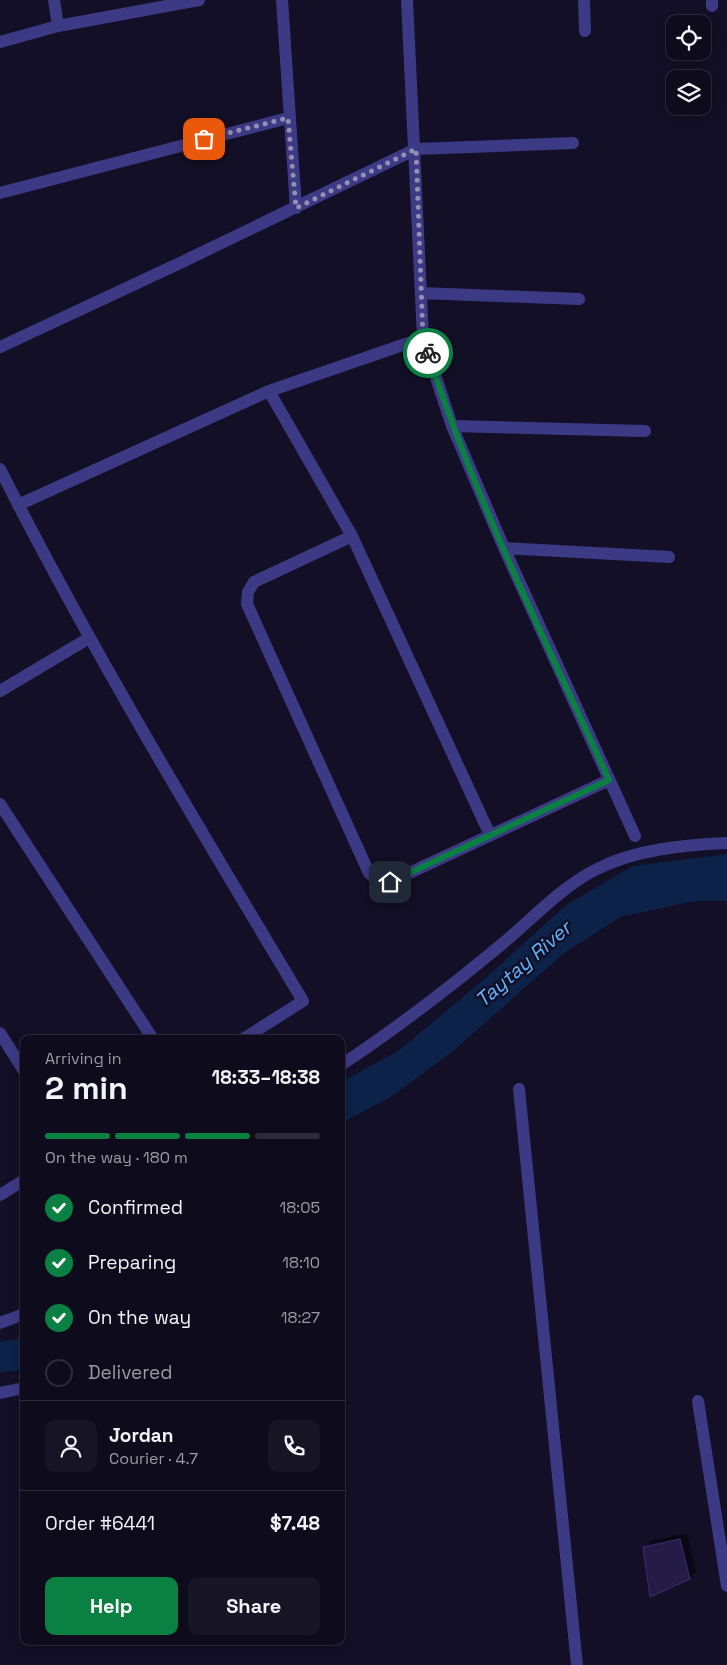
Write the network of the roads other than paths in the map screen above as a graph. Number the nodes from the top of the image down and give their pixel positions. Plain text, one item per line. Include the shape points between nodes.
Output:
1 (54, 0) edge
2 (198, 0) edge
3 (282, 0) edge
4 (407, 0) edge
5 (584, 0) edge
6 (58, 26) junction
7 (585, 31) dead end
8 (0, 42) edge
9 (288, 118) junction
10 (573, 143) dead end
11 (416, 149) junction
12 (0, 194) edge
13 (296, 208) junction
14 (421, 293) junction
15 (579, 298) dead end
16 (423, 338) junction
17 (0, 347) edge
18 (269, 391) junction
19 (452, 426) junction
20 (645, 431) dead end
21 (0, 469) edge
22 (18, 505) junction
23 (352, 536) junction
24 (504, 548) junction
25 (670, 556) dead end
26 (89, 638) junction
27 (0, 691) edge
28 (609, 780) junction
29 (0, 804) edge
30 (490, 835) junction
31 (635, 836) dead end
32 (727, 843) edge
33 (0, 1034) edge
34 (150, 1035) edge
35 (249, 1035) edge
36 (345, 1062) edge
37 (20, 1065) edge
38 (519, 1089) dead end
39 (20, 1182) edge
40 (0, 1195) edge
41 (20, 1316) edge
42 (0, 1323) edge
43 (20, 1389) edge
44 (0, 1393) edge
45 (698, 1401) dead end
46 (727, 1586) edge
47 (577, 1665) edge

1 - 6 street
2 - 6 street
3 - 9 street
4 - 11 street
5 - 7 street
6 - 8 street
9 - 12 street
9 - 13 street
10 - 11 street
11 - 13 street
11 - 14 street
13 - 17 street
14 - 15 street
14 - 16 street
16 - 18 street
16 - 19 street
18 - 22 street
18 - 23 street
19 - 20 street
19 - 24 street
21 - 22 street
22 - 26 street
23 - 30 street
23 - 30 street via 254,582 248,592 247,604 368,873 378,881 390,882
24 - 25 street
24 - 28 street
26 - 27 street
26 - 35 street via 303,1001
28 - 30 street
28 - 31 street
29 - 34 street
32 - 36 street via 642,854 597,869 560,894 395,1030
33 - 37 street
38 - 47 street
39 - 40 street
41 - 42 street
43 - 44 street
45 - 46 street

